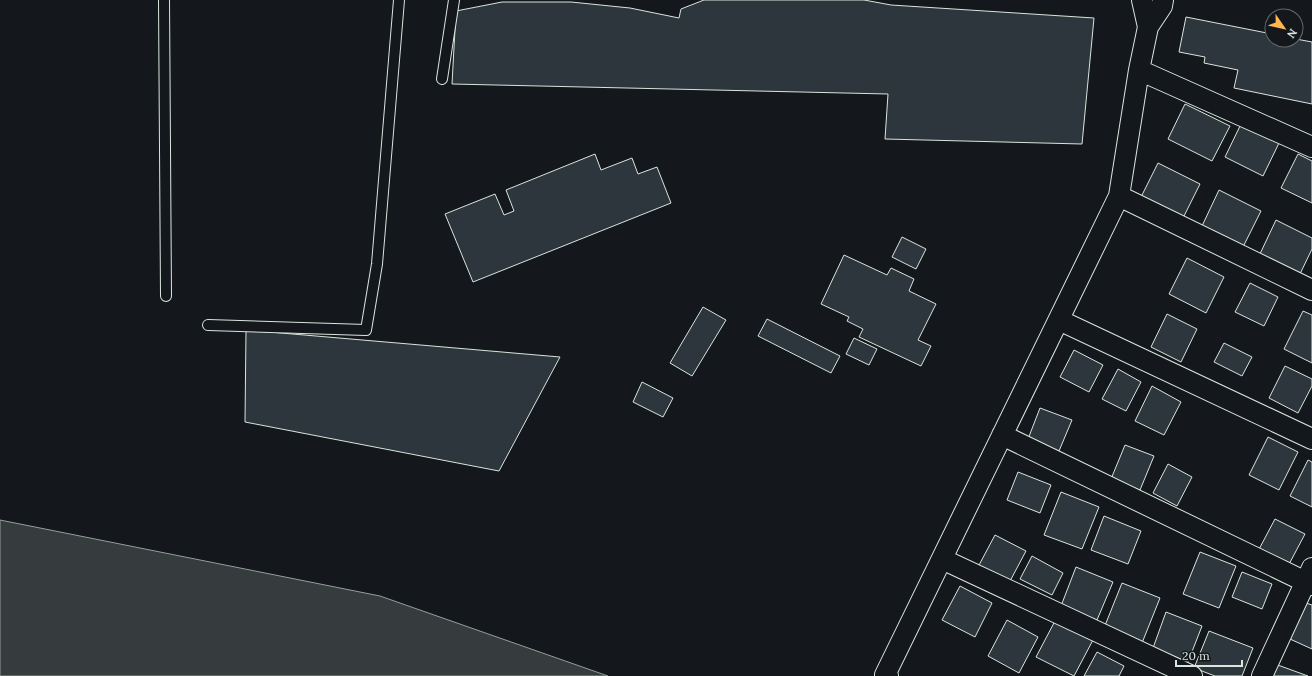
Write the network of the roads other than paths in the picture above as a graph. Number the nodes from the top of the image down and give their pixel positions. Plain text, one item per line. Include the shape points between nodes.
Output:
1 (164, 0) edge
2 (400, 0) edge
3 (454, 0) edge
4 (1142, 0) edge
5 (1163, 0) edge
6 (1148, 27) junction
7 (1139, 70) junction
8 (442, 79) dead end
9 (1312, 147) edge
10 (1119, 196) junction
11 (1312, 290) edge
12 (166, 296) dead end
13 (1059, 320) junction
14 (208, 325) dead end
15 (1002, 435) junction
16 (1312, 439) edge
17 (942, 559) junction
18 (1310, 578) edge
19 (888, 676) edge
20 (1192, 676) edge
21 (1262, 676) edge

1 - 12 lane
2 - 14 lane via 377,264 366,330
3 - 8 lane
4 - 6 street
5 - 6 street via 1162,6
6 - 7 street
7 - 9 street
7 - 10 street
10 - 11 street
10 - 13 street
13 - 15 street
13 - 16 street
15 - 17 street
15 - 18 street
17 - 19 street via 885,675
17 - 20 street
18 - 21 street

